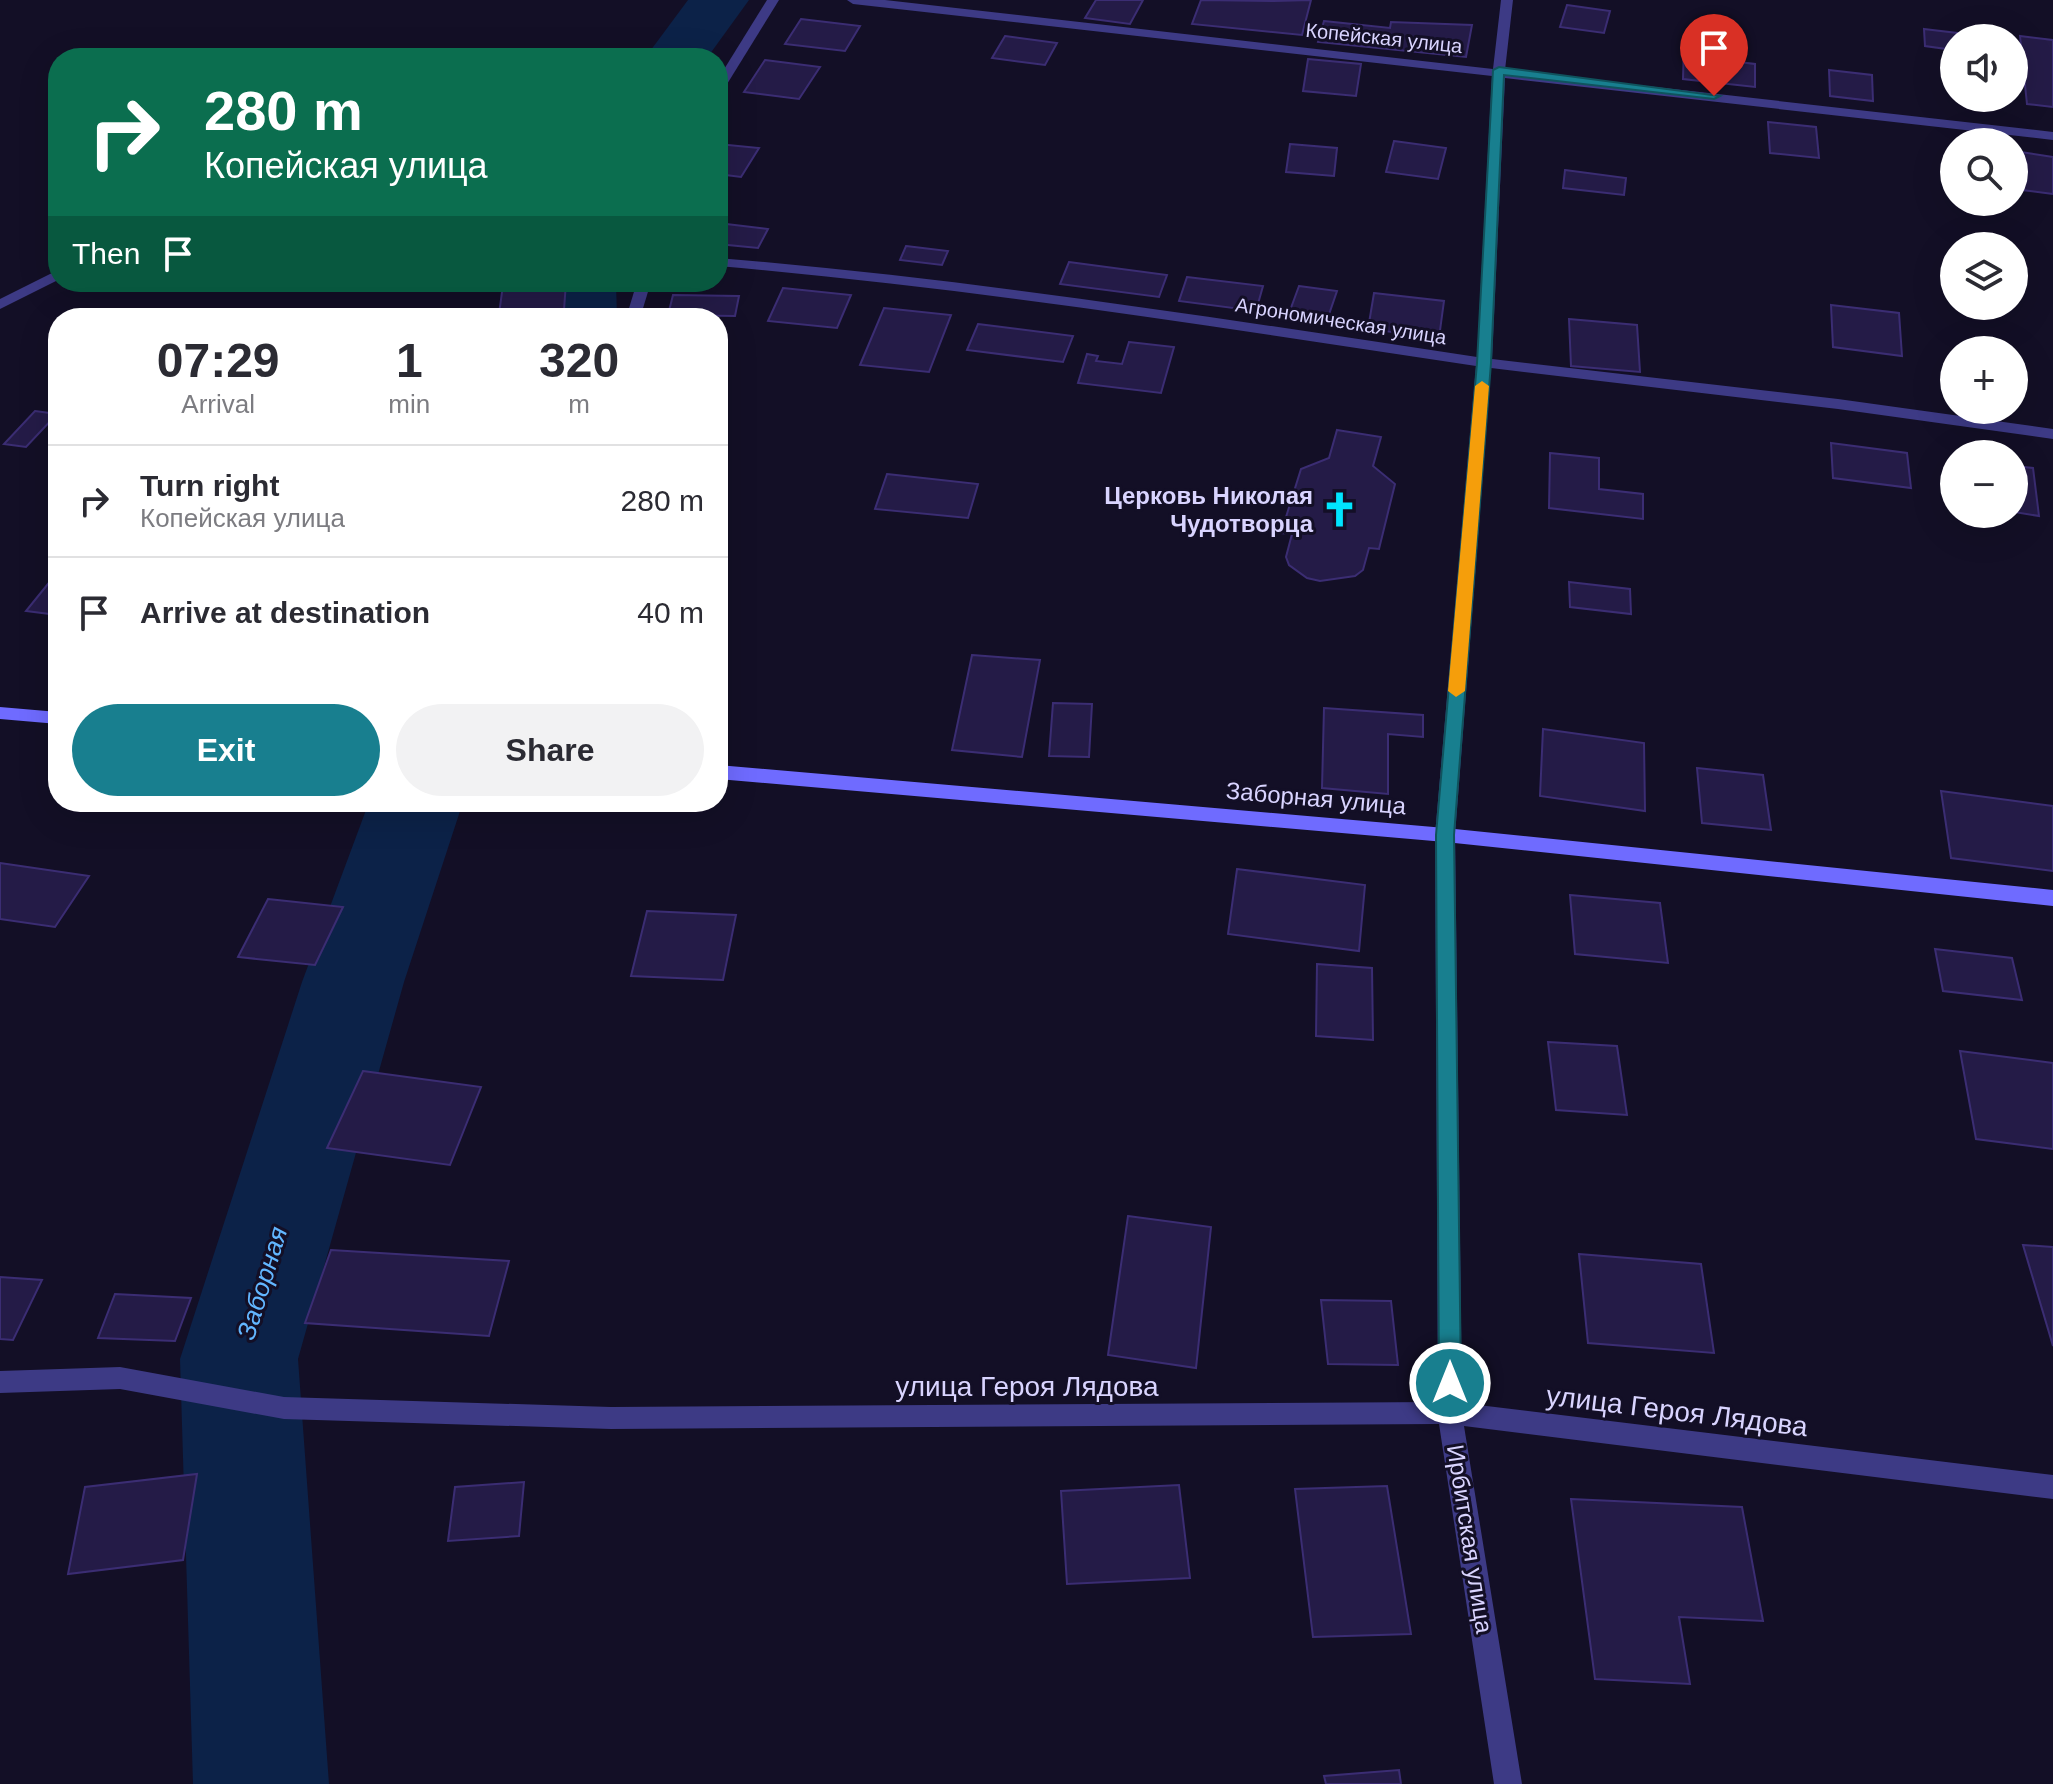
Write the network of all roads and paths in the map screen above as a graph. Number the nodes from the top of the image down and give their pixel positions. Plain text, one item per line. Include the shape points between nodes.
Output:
1 (773, 0) edge
2 (853, 0) edge
3 (1507, 0) edge
4 (1499, 70) junction
5 (728, 73) edge
6 (2053, 136) edge
7 (728, 263) edge
8 (48, 279) edge
9 (0, 305) edge
10 (1484, 363) junction
11 (2053, 434) edge
12 (0, 713) edge
13 (48, 717) edge
14 (728, 773) edge
15 (1445, 835) junction
16 (2053, 898) edge
17 (0, 1382) edge
18 (1450, 1413) junction
19 (2053, 1487) edge
20 (1508, 1784) edge

1 - 5 street
2 - 4 street, Копейская улица
3 - 4 street, Ирбитская улица
4 - 6 street, Копейская улица
4 - 10 street, Ирбитская улица
7 - 10 street, Агрономическая улица via 1076,301
8 - 9 street
10 - 11 street, Агрономическая улица
10 - 15 street, Ирбитская улица
12 - 13 street
14 - 15 street, Заборная улица
15 - 16 street, Заборная улица
15 - 18 street, Ирбитская улица
17 - 18 street, улица Героя Лядова via 120,1378 284,1408 611,1418
18 - 19 street, улица Героя Лядова
18 - 20 street, Ирбитская улица

